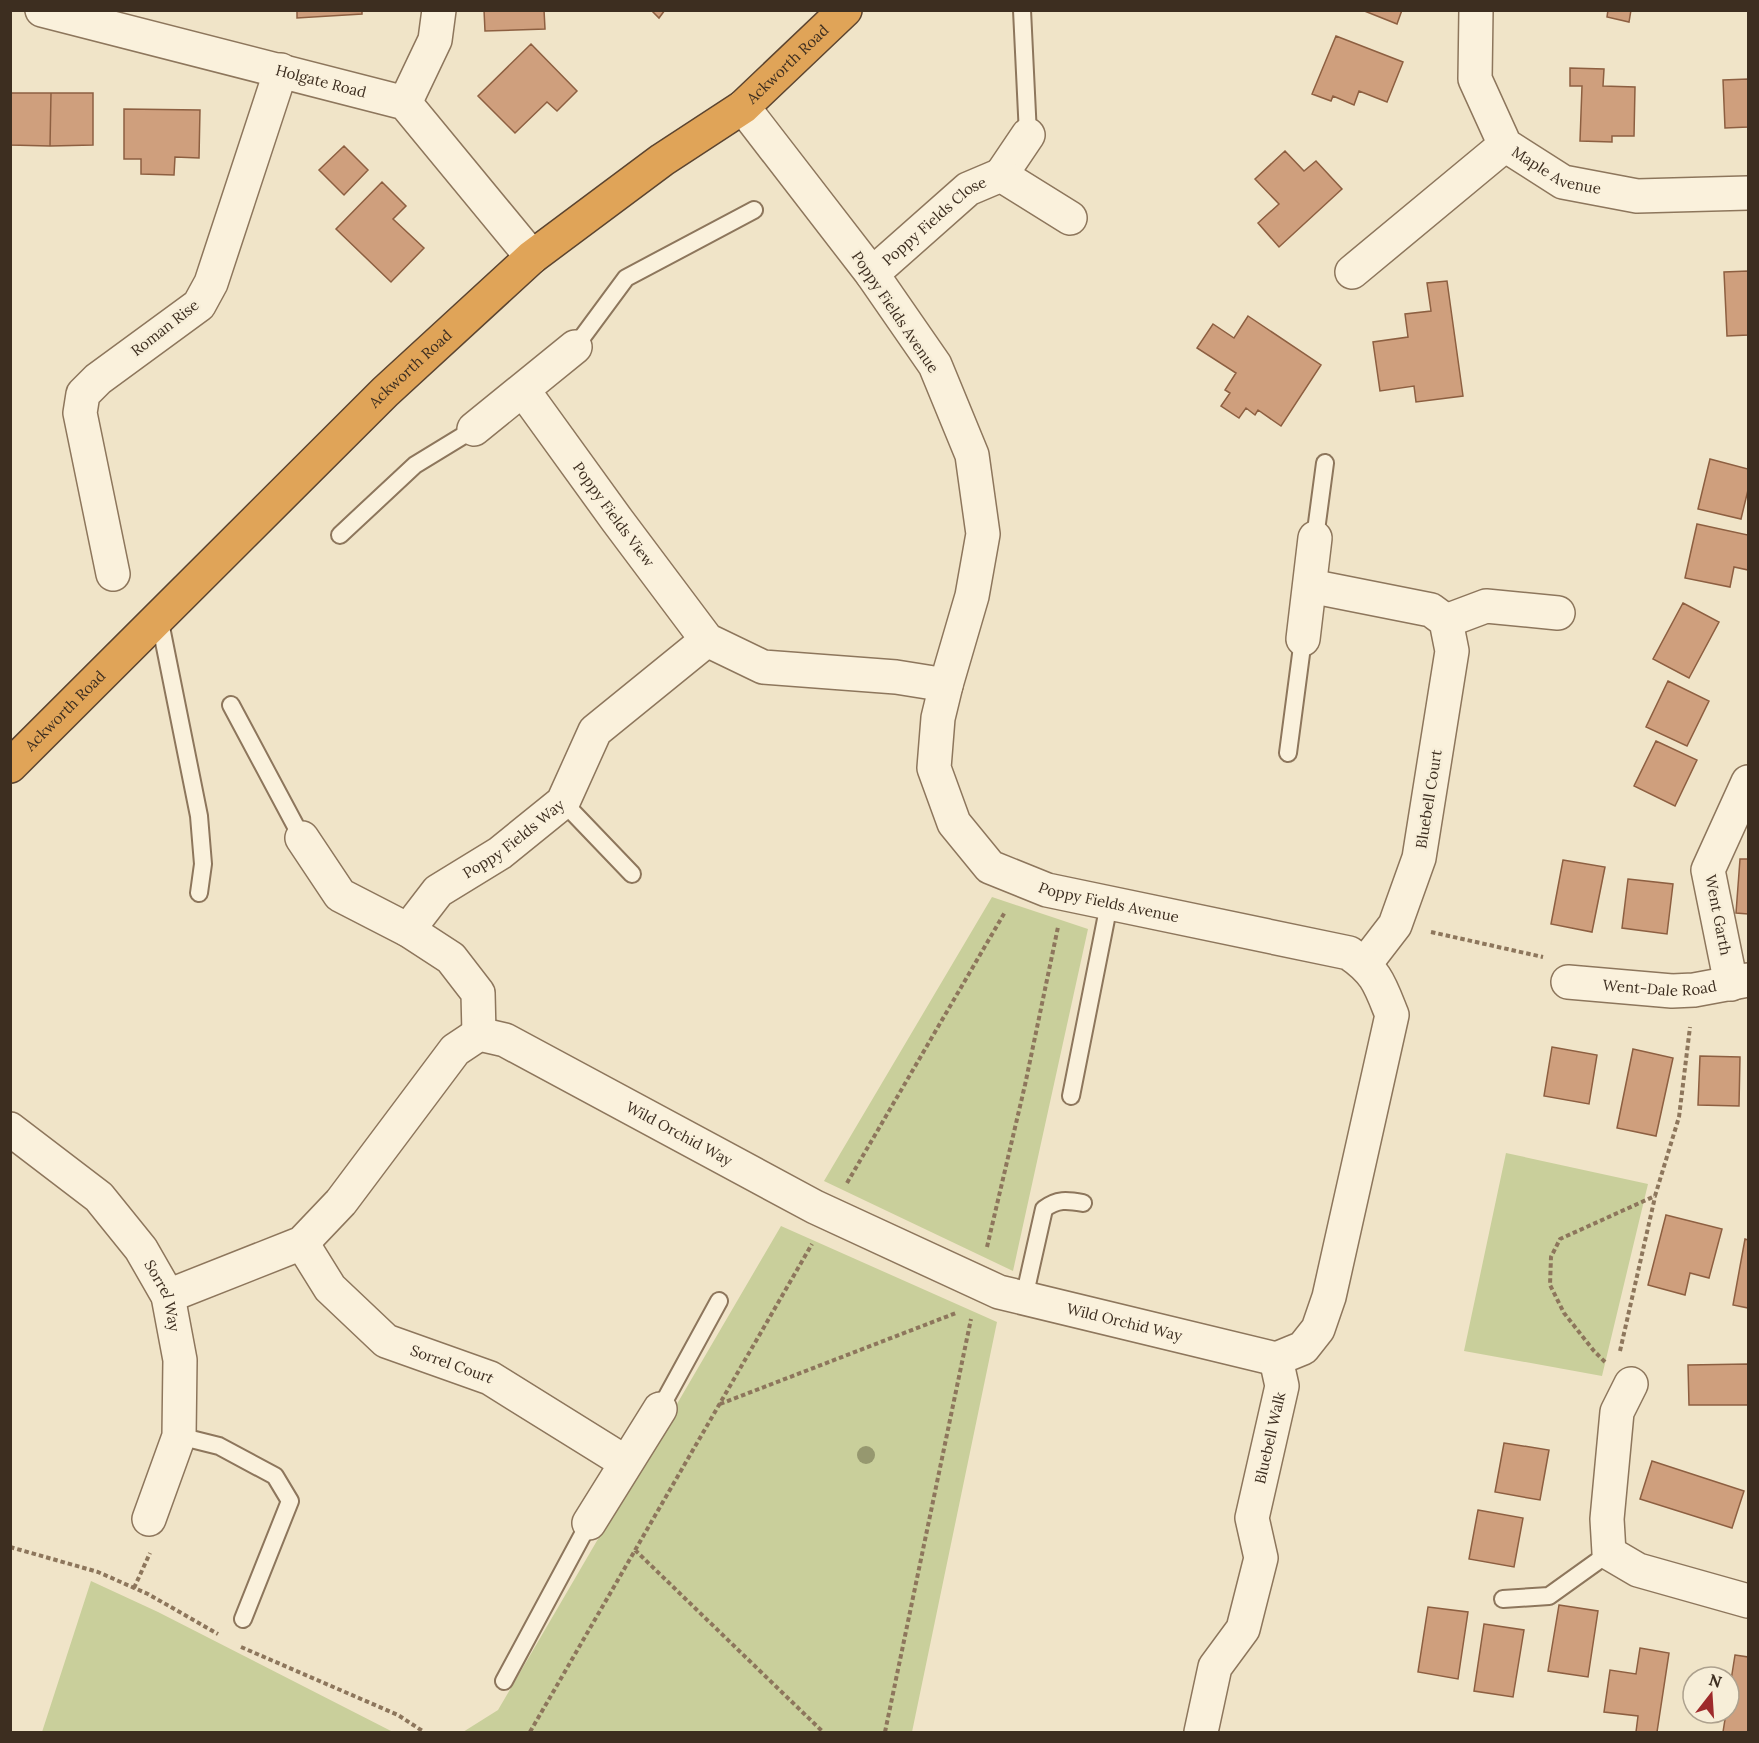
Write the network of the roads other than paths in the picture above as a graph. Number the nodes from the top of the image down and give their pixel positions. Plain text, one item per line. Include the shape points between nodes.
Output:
1 (42, 10) edge
2 (439, 10) edge
3 (845, 10) edge
4 (1022, 10) edge
5 (1476, 10) edge
6 (281, 70) junction
7 (405, 103) junction
8 (743, 107) junction
9 (1028, 135) joint
10 (1506, 144) junction
11 (1001, 175) junction
12 (1749, 193) edge
13 (754, 210) dead end
14 (1070, 218) dead end
15 (532, 257) junction
16 (1352, 272) dead end
17 (872, 274) junction
18 (575, 347) joint
19 (523, 390) junction
20 (474, 429) joint
21 (1324, 463) dead end
22 (340, 535) dead end
23 (1315, 538) joint
24 (113, 574) dead end
25 (1310, 586) junction
26 (1558, 614) dead end
27 (159, 617) junction
28 (1446, 621) junction
29 (1303, 639) joint
30 (707, 640) junction
31 (946, 686) junction
32 (231, 705) dead end
33 (1287, 753) dead end
34 (10, 766) edge
35 (1749, 782) edge
36 (563, 802) junction
37 (302, 838) joint
38 (632, 874) dead end
39 (199, 893) dead end
40 (1110, 904) junction
41 (408, 930) junction
42 (1365, 964) junction
43 (1568, 982) road end
44 (1740, 982) edge
45 (479, 1034) junction
46 (1071, 1096) dead end
47 (10, 1129) edge
48 (1083, 1203) dead end
49 (302, 1243) junction
50 (168, 1296) junction
51 (1024, 1298) junction
52 (719, 1301) dead end
53 (1276, 1359) junction
54 (1623, 1377) road end
55 (660, 1408) joint
56 (179, 1436) junction
57 (625, 1462) junction
58 (149, 1519) dead end
59 (589, 1523) joint
60 (1609, 1552) junction
61 (1503, 1599) dead end
62 (1749, 1601) edge
63 (243, 1619) dead end
64 (504, 1681) dead end
65 (1201, 1732) edge

1 - 6 street, Holgate Road
2 - 7 street via 435,40
3 - 8 highway, Ackworth Road
4 - 9 lane, Poppy Fields Close
5 - 10 street, Maple Avenue via 1475,79
6 - 7 street, Holgate Road
6 - 24 street, Roman Rise via 212,284 199,305 83,394 80,413
7 - 15 street
8 - 15 highway, Ackworth Road via 662,160
8 - 17 street, Poppy Fields Avenue
9 - 11 street, Poppy Fields Close
10 - 12 street, Maple Avenue via 1563,182 1638,196
10 - 16 street
11 - 14 street, Poppy Fields Close
11 - 17 street, Poppy Fields Close via 968,189
13 - 18 lane via 626,278
15 - 27 highway, Ackworth Road via 385,392
17 - 31 street, Poppy Fields Avenue via 935,365 972,455 982,534 972,596
18 - 19 street
19 - 20 street
19 - 30 street, Poppy Fields View
20 - 22 lane via 415,465
21 - 23 lane
23 - 25 street
25 - 28 street via 1431,610
25 - 29 street
26 - 28 street via 1486,606
27 - 34 highway, Ackworth Road
27 - 39 lane via 199,816 203,864
28 - 42 street, Bluebell Court via 1452,651 1419,858 1395,925
29 - 33 lane
30 - 31 street via 763,667 896,677
30 - 36 street, Poppy Fields Way via 595,731
31 - 40 street, Poppy Fields Avenue via 938,718 934,768 954,823 990,867 1047,890
32 - 37 lane
35 - 44 street, Went Garth via 1708,870
36 - 38 lane
36 - 41 street, Poppy Fields Way via 500,853 438,891
37 - 41 street via 340,895
40 - 42 street, Poppy Fields Avenue via 1349,953
40 - 46 lane
41 - 45 street via 451,958 478,993
42 - 53 street via 1377,978 1392,1015 1329,1298 1318,1329 1303,1348
43 - 44 street, Went-Dale Road via 1672,991
45 - 49 street via 455,1050 341,1202
45 - 51 street, Wild Orchid Way via 505,1040 830,1214 999,1292
47 - 50 street, Sorrel Way via 99,1197 141,1249
48 - 51 lane via 1064,1200 1044,1209
49 - 50 street
49 - 57 street, Sorrel Court via 330,1288 386,1341 490,1378
50 - 56 street, Sorrel Way via 180,1360
51 - 53 street, Wild Orchid Way
52 - 55 lane
53 - 65 street, Bluebell Walk via 1282,1386 1252,1518 1261,1558 1244,1629 1215,1667
54 - 60 street via 1607,1519
55 - 57 street
56 - 58 street, Sorrel Way
56 - 63 lane via 219,1446 275,1476 290,1501
57 - 59 street
59 - 64 lane
60 - 61 lane via 1549,1596
60 - 62 street via 1638,1570

